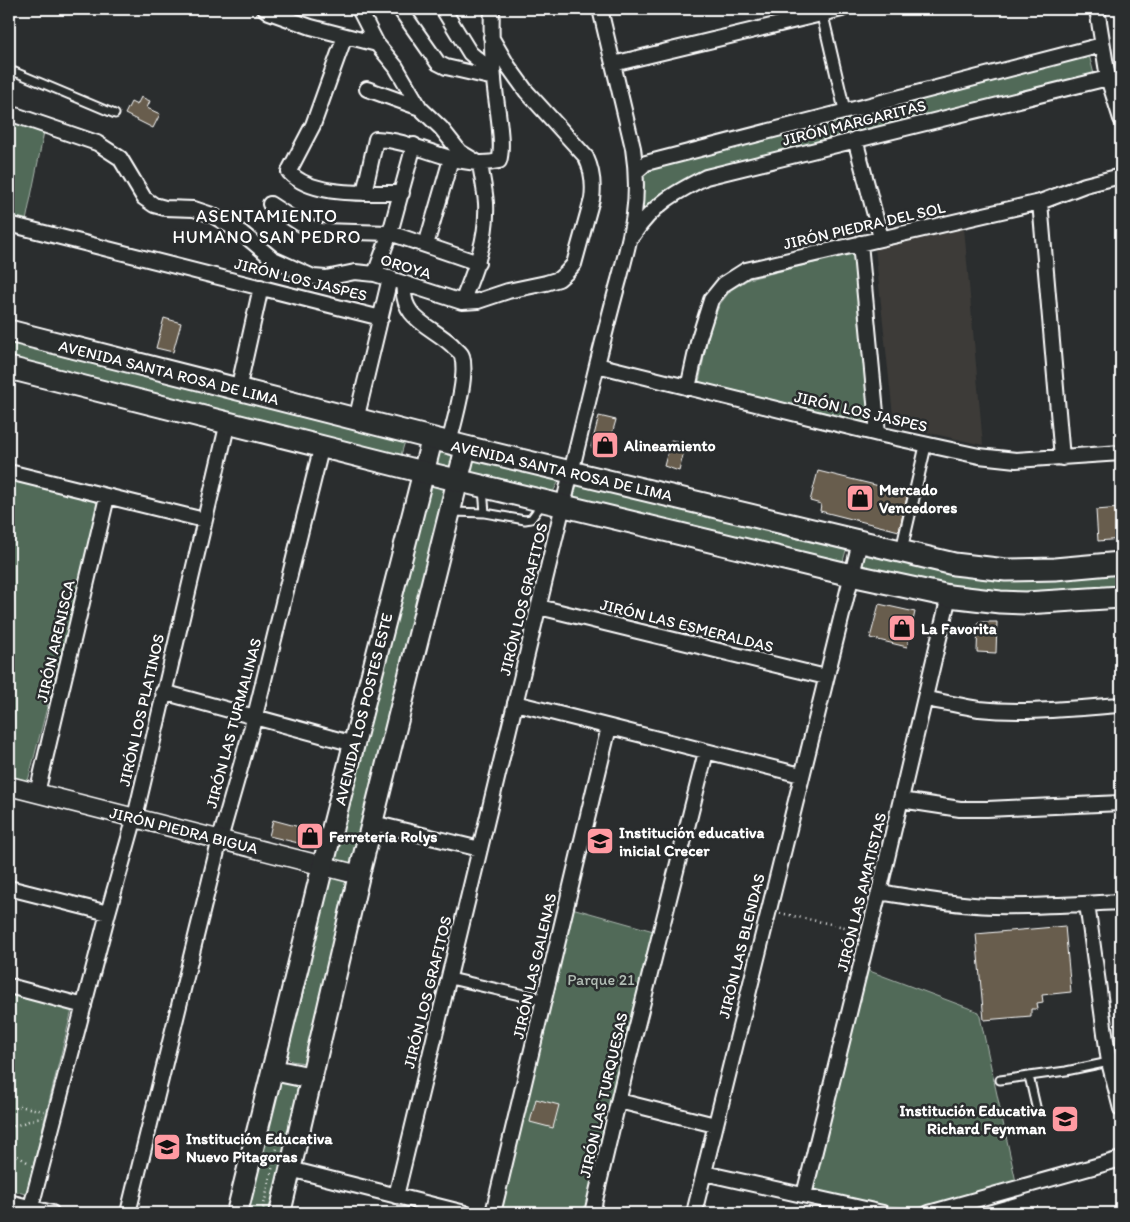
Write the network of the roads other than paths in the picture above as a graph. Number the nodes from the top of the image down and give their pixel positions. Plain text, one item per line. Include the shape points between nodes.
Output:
1 (266, 9) edge
2 (359, 9) edge
3 (400, 9) edge
4 (443, 9) edge
5 (483, 9) edge
6 (492, 9) edge
7 (600, 9) edge
8 (842, 9) edge
9 (1097, 9) edge
10 (822, 11) edge
11 (491, 30) junction
12 (345, 36) junction
13 (377, 44) junction
14 (1102, 45) junction
15 (614, 64) junction
16 (9, 72) edge
17 (493, 75) junction
18 (1108, 78) junction
19 (367, 89) dead end
20 (420, 108) junction
21 (845, 112) junction
22 (9, 113) edge
23 (115, 114) dead end
24 (1121, 119) edge
25 (855, 139) junction
26 (414, 145) junction
27 (451, 159) junction
28 (480, 164) junction
29 (637, 171) junction
30 (1121, 176) edge
31 (402, 192) junction
32 (364, 193) junction
33 (1040, 202) junction
34 (270, 204) dead end
35 (9, 224) edge
36 (390, 233) junction
37 (881, 238) junction
38 (630, 240) junction
39 (860, 243) junction
40 (426, 245) junction
41 (478, 263) junction
42 (375, 274) junction
43 (390, 278) junction
44 (404, 283) junction
45 (261, 287) junction
46 (462, 302) junction
47 (381, 318) junction
48 (9, 331) edge
49 (596, 365) junction
50 (9, 368) edge
51 (688, 388) junction
52 (238, 390) junction
53 (356, 420) junction
54 (228, 422) junction
55 (878, 434) junction
56 (449, 443) junction
57 (926, 444) junction
58 (322, 446) junction
59 (1121, 453) edge
60 (1062, 458) junction
61 (9, 472) edge
62 (423, 472) junction
63 (571, 472) junction
64 (457, 480) junction
65 (483, 486) junction
66 (108, 497) junction
67 (554, 503) junction
68 (450, 512) junction
69 (485, 513) junction
70 (204, 520) junction
71 (860, 542) junction
72 (901, 552) junction
73 (1121, 563) edge
74 (851, 574) junction
75 (950, 596) junction
76 (1121, 597) edge
77 (539, 607) junction
78 (826, 677) junction
79 (163, 692) junction
80 (926, 699) junction
81 (516, 704) junction
82 (1121, 705) edge
83 (255, 716) junction
84 (609, 727) junction
85 (354, 744) junction
86 (706, 752) junction
87 (801, 775) junction
88 (9, 786) edge
89 (37, 793) junction
90 (901, 800) junction
91 (1121, 803) edge
92 (134, 817) junction
93 (373, 823) junction
94 (220, 839) junction
95 (480, 849) junction
96 (323, 865) junction
97 (360, 875) junction
98 (9, 888) edge
99 (879, 892) junction
100 (1121, 902) edge
101 (1087, 904) junction
102 (108, 913) junction
103 (448, 978) junction
104 (9, 993) edge
105 (544, 1000) junction
106 (84, 1006) junction
107 (1109, 1062) junction
108 (273, 1070) junction
109 (1029, 1076) junction
110 (312, 1078) junction
111 (1000, 1080) dead end
112 (619, 1102) junction
113 (1121, 1108) edge
114 (1037, 1111) dead end
115 (715, 1124) junction
116 (1121, 1159) edge
117 (290, 1170) junction
118 (704, 1172) junction
119 (804, 1195) junction
120 (396, 1196) junction
121 (9, 1202) edge
122 (31, 1208) junction
123 (52, 1213) edge
124 (128, 1213) edge
125 (237, 1213) edge
126 (280, 1213) edge
127 (465, 1213) edge
128 (493, 1213) edge
129 (592, 1213) edge
130 (694, 1213) edge
131 (883, 1213) edge
132 (929, 1213) edge

1 - 12 street
2 - 13 street
3 - 17 street via 438,63
4 - 17 street via 470,53
5 - 11 street, OROYA
6 - 11 street
7 - 15 street, JIRÓN LOS GRAFITOS
8 - 10 street
9 - 14 street
10 - 15 street
10 - 21 street
11 - 17 street
11 - 46 street, OROYA via 508,66 526,91 586,157 590,166 592,199 574,264 568,272 546,284
12 - 13 street
12 - 32 street via 314,125 289,172 300,182 320,188
13 - 20 street via 396,67
14 - 18 street
14 - 21 street, JIRÓN MARGARITAS
15 - 29 street, JIRÓN LOS GRAFITOS
16 - 23 lane
17 - 28 street via 500,136 499,161
18 - 24 street
18 - 25 street, JIRÓN MARGARITAS
19 - 20 street
20 - 28 street via 460,152
21 - 29 street, JIRÓN MARGARITAS via 646,163
22 - 42 street, OROYA via 97,143 120,158 144,198 154,205 194,209 212,215 242,232 273,259 296,270 326,278 354,272
25 - 37 street
25 - 38 street, JIRÓN MARGARITAS via 706,177 659,205 644,219
26 - 27 street
26 - 31 street
26 - 32 street via 376,139
27 - 28 street
27 - 40 street
28 - 41 street via 486,204
29 - 38 street, JIRÓN LOS GRAFITOS
30 - 33 street, JIRÓN PIEDRA DEL SOL
31 - 32 street
31 - 36 street
33 - 37 street, JIRÓN PIEDRA DEL SOL
33 - 60 street
34 - 36 street via 301,224 320,231
35 - 45 street, JIRÓN LOS JASPES
36 - 40 street
36 - 42 street
37 - 39 street, JIRÓN PIEDRA DEL SOL
38 - 49 street, JIRÓN LOS GRAFITOS
39 - 51 street, JIRÓN PIEDRA DEL SOL via 746,270 724,284 711,300
39 - 55 street
40 - 41 street
41 - 46 street
42 - 43 street, OROYA
43 - 44 street, OROYA
43 - 47 street
44 - 46 street, OROYA
44 - 56 street via 402,294 410,313 462,354 458,406
45 - 47 street, JIRÓN LOS JASPES
45 - 52 street
47 - 53 street
48 - 52 main road, AVENIDA SANTA ROSA DE LIMA
49 - 51 street, JIRÓN LOS JASPES
49 - 63 street, JIRÓN LOS GRAFITOS
50 - 54 main road, AVENIDA SANTA ROSA DE LIMA
51 - 55 street, JIRÓN LOS JASPES
52 - 53 main road, AVENIDA SANTA ROSA DE LIMA
53 - 56 main road, AVENIDA SANTA ROSA DE LIMA
54 - 58 main road, AVENIDA SANTA ROSA DE LIMA
54 - 70 street, JIRÓN LOS PLATINOS
55 - 57 street, JIRÓN LOS JASPES
56 - 62 main road, AVENIDA LOS POSTES ESTE
56 - 63 main road, AVENIDA SANTA ROSA DE LIMA
56 - 64 main road
57 - 60 street, JIRÓN LOS JASPES via 979,456 1016,460
57 - 72 street
58 - 62 main road, AVENIDA SANTA ROSA DE LIMA
58 - 83 street, JIRÓN LAS TURMALINAS
59 - 60 street, JIRÓN LOS JASPES
61 - 66 street
62 - 64 main road, AVENIDA SANTA ROSA DE LIMA
62 - 85 main road, AVENIDA LOS POSTES ESTE
63 - 67 street, JIRÓN LOS GRAFITOS
63 - 71 main road, AVENIDA SANTA ROSA DE LIMA
64 - 65 main road, AVENIDA SANTA ROSA DE LIMA
64 - 68 main road
65 - 67 main road, AVENIDA SANTA ROSA DE LIMA
65 - 69 lane
66 - 70 street
66 - 89 street, JIRÓN ARENISCA
67 - 69 lane via 525,520
67 - 74 main road, AVENIDA SANTA ROSA DE LIMA
67 - 77 street, JIRÓN LOS GRAFITOS
68 - 69 lane
68 - 93 main road
70 - 79 street, JIRÓN LOS PLATINOS
71 - 72 main road, AVENIDA SANTA ROSA DE LIMA
71 - 74 street, JIRÓN LAS BLENDAS
72 - 73 main road, AVENIDA SANTA ROSA DE LIMA via 954,564 1006,570
74 - 75 main road, AVENIDA SANTA ROSA DE LIMA
74 - 78 street, JIRÓN LAS BLENDAS
75 - 76 main road, AVENIDA SANTA ROSA DE LIMA via 1000,602
75 - 80 street, JIRÓN LAS AMATISTAS
77 - 78 street, JIRÓN LAS ESMERALDAS
77 - 81 street, JIRÓN LOS GRAFITOS
78 - 87 street, JIRÓN LAS BLENDAS
79 - 83 street
79 - 92 street, JIRÓN LOS PLATINOS
80 - 82 street via 1009,710 1043,711
80 - 90 street, JIRÓN LAS AMATISTAS
81 - 84 street
81 - 95 street, JIRÓN LOS GRAFITOS
83 - 85 street
83 - 94 street, JIRÓN LAS TURMALINAS
84 - 86 street
84 - 105 street, JIRÓN LAS GALENAS
85 - 96 main road, AVENIDA LOS POSTES ESTE
86 - 87 street
86 - 112 street, JIRÓN LAS TURQUESAS
87 - 115 street, JIRÓN LAS BLENDAS
88 - 89 street, JIRÓN PIEDRA BIGUA
89 - 92 street, JIRÓN PIEDRA BIGUA
90 - 91 street via 987,810
90 - 99 street, JIRÓN LAS AMATISTAS
92 - 94 street, JIRÓN PIEDRA BIGUA
92 - 102 street, JIRÓN LOS PLATINOS
93 - 95 street
93 - 97 main road
94 - 96 street, JIRÓN PIEDRA BIGUA
94 - 124 street, JIRÓN LAS TURMALINAS
95 - 103 street, JIRÓN LOS GRAFITOS
96 - 97 street, JIRÓN PIEDRA BIGUA
96 - 108 main road, AVENIDA LOS POSTES ESTE
97 - 110 main road
98 - 102 street
99 - 101 street via 993,906
99 - 119 street, JIRÓN LAS AMATISTAS
100 - 101 street
101 - 107 street
102 - 106 street, JIRÓN LOS PLATINOS
103 - 105 street
103 - 120 street, JIRÓN LOS GRAFITOS
104 - 106 street
105 - 128 street, JIRÓN LAS GALENAS
106 - 122 street, JIRÓN LOS PLATINOS
107 - 109 lane
107 - 113 street
108 - 110 main road
108 - 125 main road, AVENIDA LOS POSTES ESTE
109 - 111 lane
109 - 114 lane
110 - 117 main road
112 - 115 street
112 - 129 street, JIRÓN LAS TURQUESAS
115 - 118 street, JIRÓN LAS BLENDAS
116 - 132 street
117 - 120 street
117 - 126 main road
118 - 119 street
118 - 130 street, JIRÓN LAS BLENDAS
119 - 131 street
120 - 127 street
121 - 122 street
122 - 123 street

